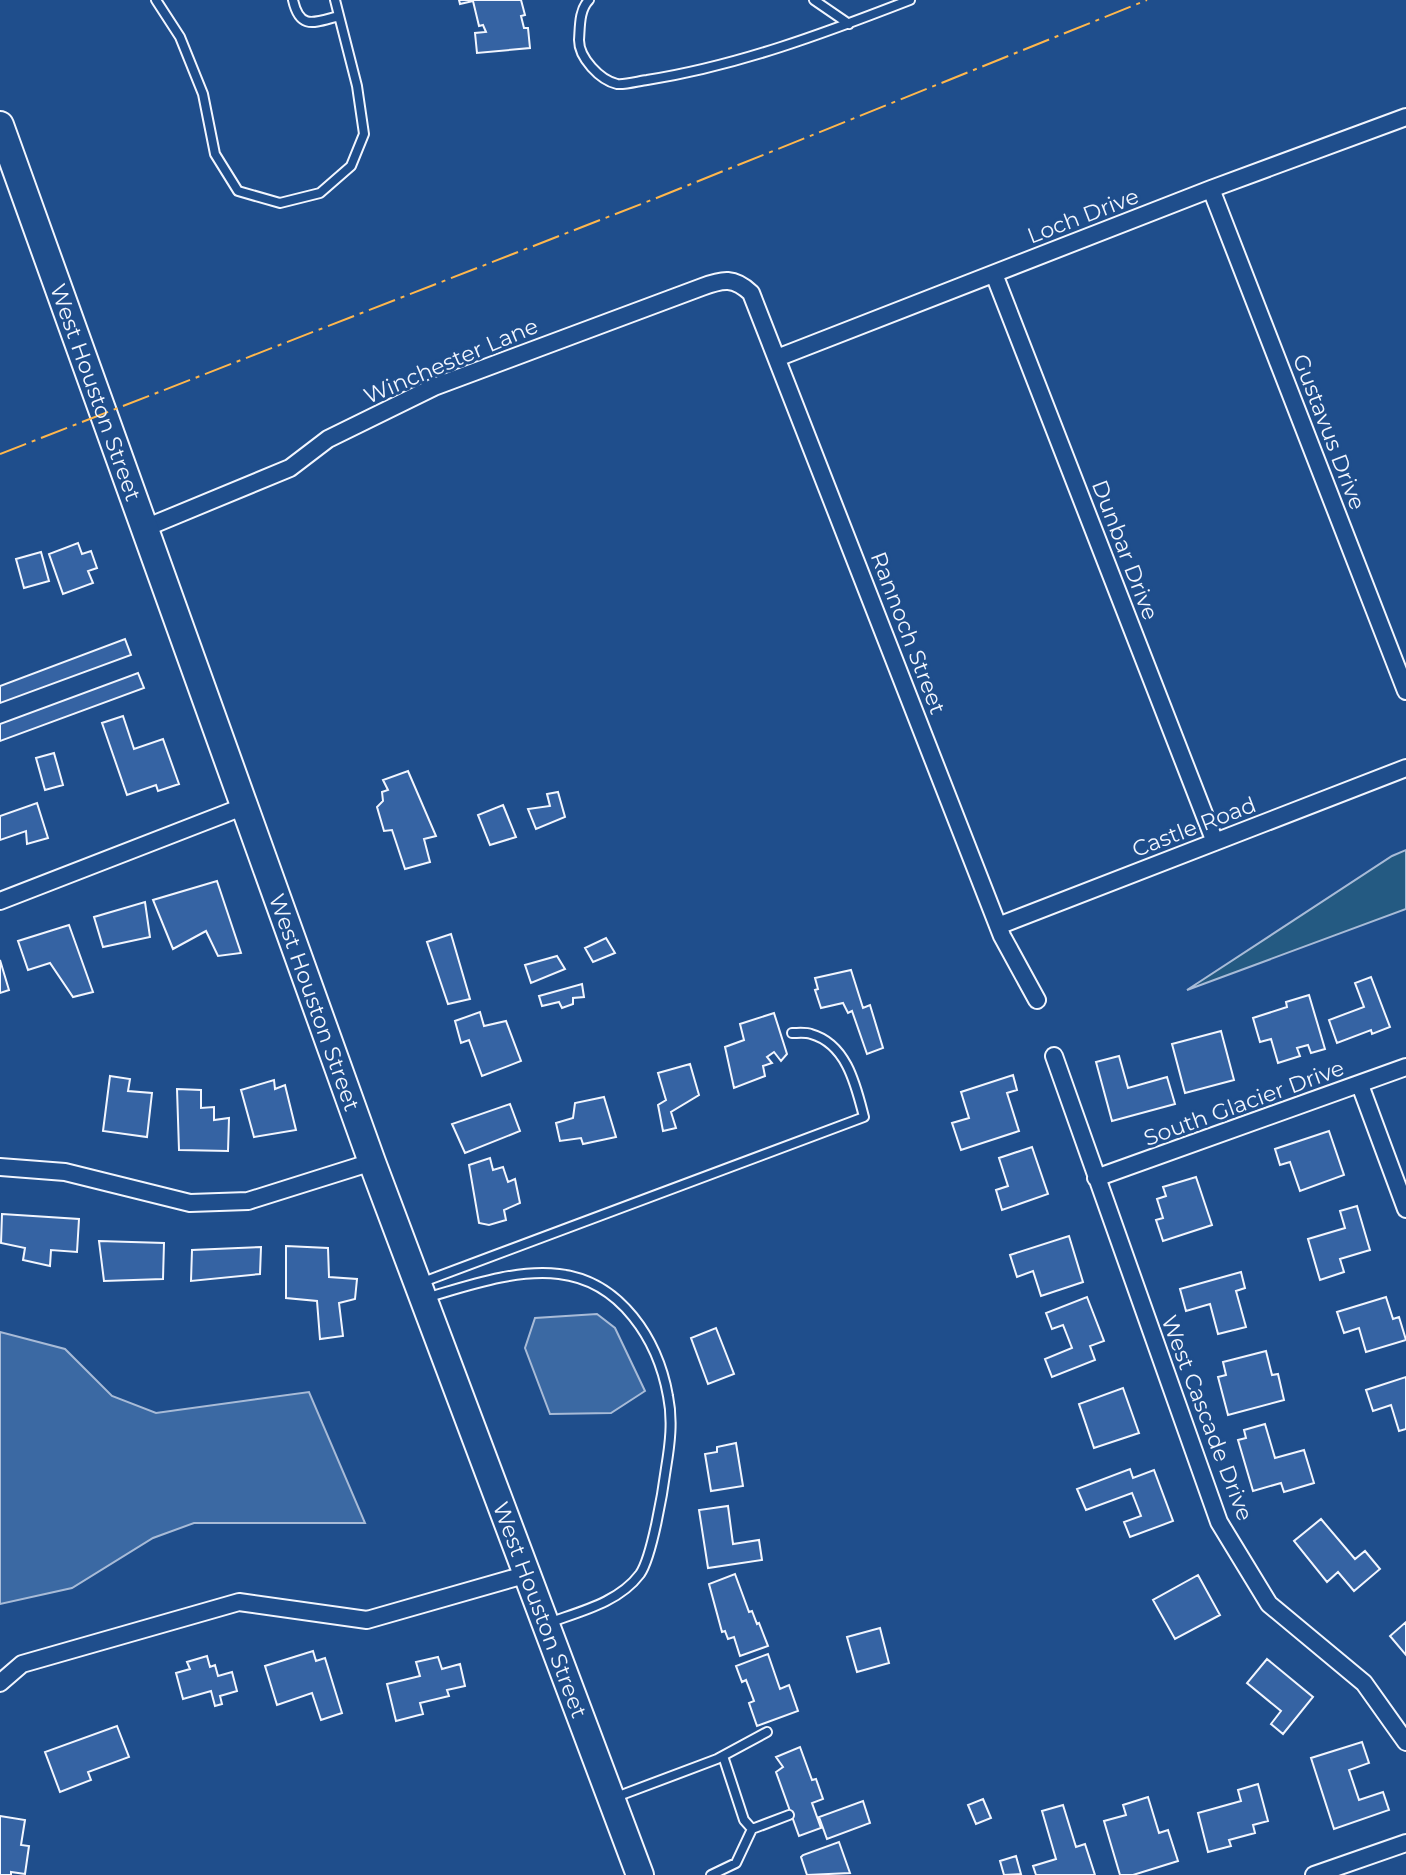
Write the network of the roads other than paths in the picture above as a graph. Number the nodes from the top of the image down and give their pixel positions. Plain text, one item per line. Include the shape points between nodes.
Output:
1 (156, 0) edge
2 (293, 0) edge
3 (335, 0) edge
4 (589, 0) edge
5 (814, 0) edge
6 (910, 0) edge
7 (339, 16) junction
8 (849, 24) junction
9 (1406, 117) edge
10 (0, 125) edge
11 (1211, 189) junction
12 (994, 274) junction
13 (739, 282) joint
14 (777, 358) junction
15 (145, 528) junction
16 (1406, 691) edge
17 (1406, 768) edge
18 (245, 806) junction
19 (1215, 842) junction
20 (0, 901) edge
21 (998, 926) junction
22 (1037, 1000) dead end
23 (792, 1033) dead end
24 (1054, 1056) dead end
25 (1406, 1067) edge
26 (1360, 1085) junction
27 (372, 1162) junction
28 (0, 1167) edge
29 (1096, 1178) junction
30 (1406, 1209) edge
31 (421, 1291) junction
32 (528, 1574) junction
33 (546, 1623) junction
34 (0, 1683) edge
35 (767, 1732) dead end
36 (1406, 1742) edge
37 (723, 1756) junction
38 (611, 1798) junction
39 (789, 1815) dead end
40 (752, 1829) junction
41 (1406, 1843) edge
42 (640, 1875) edge
43 (711, 1875) edge
44 (1314, 1875) edge

1 - 7 lane via 180,37 203,94 215,154 238,191 280,203 320,193 351,166 364,134
2 - 7 lane via 302,21
3 - 7 lane
4 - 8 lane via 580,22 579,48 596,73 618,84 675,76
5 - 8 lane
6 - 8 lane
9 - 11 street, Loch Drive
10 - 15 main road, West Houston Street
11 - 12 street, Loch Drive
11 - 16 street, Gustavus Drive
12 - 14 street, Loch Drive
12 - 19 street, Dunbar Drive
13 - 14 street, Rannoch Street via 751,293
13 - 15 street, Winchester Lane via 724,279 434,387 328,439 290,468
14 - 21 street, Rannoch Street
15 - 18 main road, West Houston Street
17 - 19 street, Castle Road
18 - 20 street
18 - 27 main road, West Houston Street
19 - 21 street, Castle Road
21 - 22 street, Rannoch Street
23 - 31 lane via 811,1034 845,1059 864,1117
24 - 29 street, West Cascade Drive
25 - 26 street, South Glacier Drive
26 - 29 street, South Glacier Drive
26 - 30 street
27 - 28 street via 248,1201 190,1203 65,1172
27 - 31 main road, West Houston Street
29 - 36 street, West Cascade Drive via 1219,1522 1269,1604 1364,1683
31 - 32 main road, West Houston Street
31 - 33 lane via 528,1273 561,1274 594,1283 626,1308 651,1340 668,1396 671,1435 662,1498 641,1573 614,1597
32 - 33 main road, West Houston Street
32 - 34 street via 367,1620 239,1602 22,1664
33 - 38 main road, West Houston Street
35 - 37 lane
37 - 38 lane
37 - 40 lane via 744,1820
38 - 42 main road, West Houston Street
39 - 40 lane
40 - 43 lane via 736,1863
41 - 44 street

